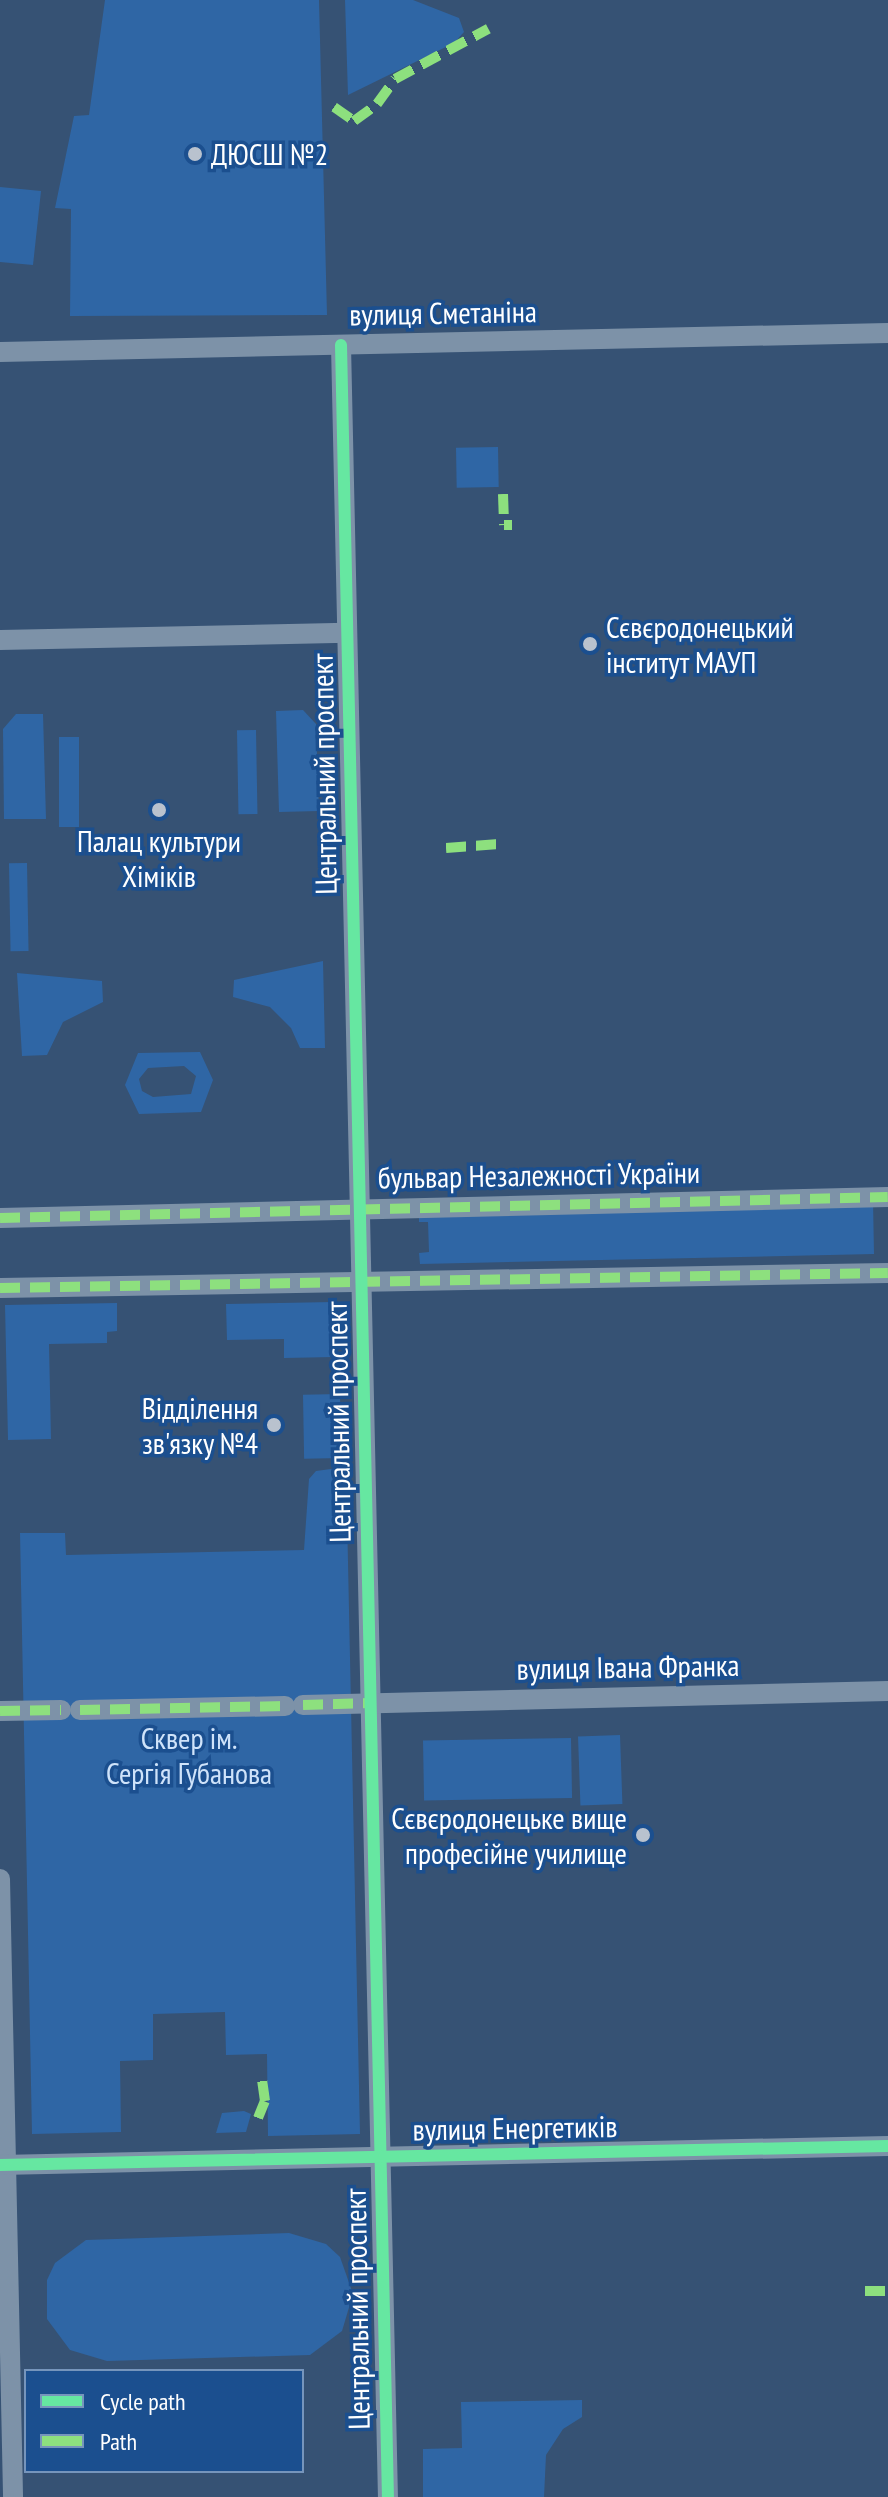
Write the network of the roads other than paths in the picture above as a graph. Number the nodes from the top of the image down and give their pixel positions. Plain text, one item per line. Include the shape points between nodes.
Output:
1 (888, 333) edge
2 (341, 345) junction
3 (0, 352) edge
4 (347, 633) junction
5 (0, 640) edge
6 (888, 1197) edge
7 (360, 1210) junction
8 (0, 1218) edge
9 (888, 1273) edge
10 (361, 1283) junction
11 (0, 1288) edge
12 (888, 1691) edge
13 (370, 1703) junction
14 (0, 1711) edge
15 (0, 1879) edge
16 (888, 2146) edge
17 (380, 2157) junction
18 (3, 2165) edge
19 (13, 2497) edge
20 (388, 2497) edge

1 - 2 street, вулиця Сметаніна
2 - 3 street, вулиця Сметаніна
2 - 4 street, Центральний проспект
4 - 5 street
4 - 7 street, Центральний проспект
6 - 7 street, бульвар Незалежності України
7 - 8 street, бульвар Незалежності України
7 - 10 street, Центральний проспект
9 - 10 street
10 - 11 street
10 - 13 street, Центральний проспект
12 - 13 street, вулиця Івана Франка
13 - 14 street, вулиця Івана Франка
13 - 17 street, Центральний проспект
15 - 18 street
16 - 17 street, вулиця Енергетиків
17 - 18 street, вулиця Енергетиків
17 - 20 street, Центральний проспект
18 - 19 street

